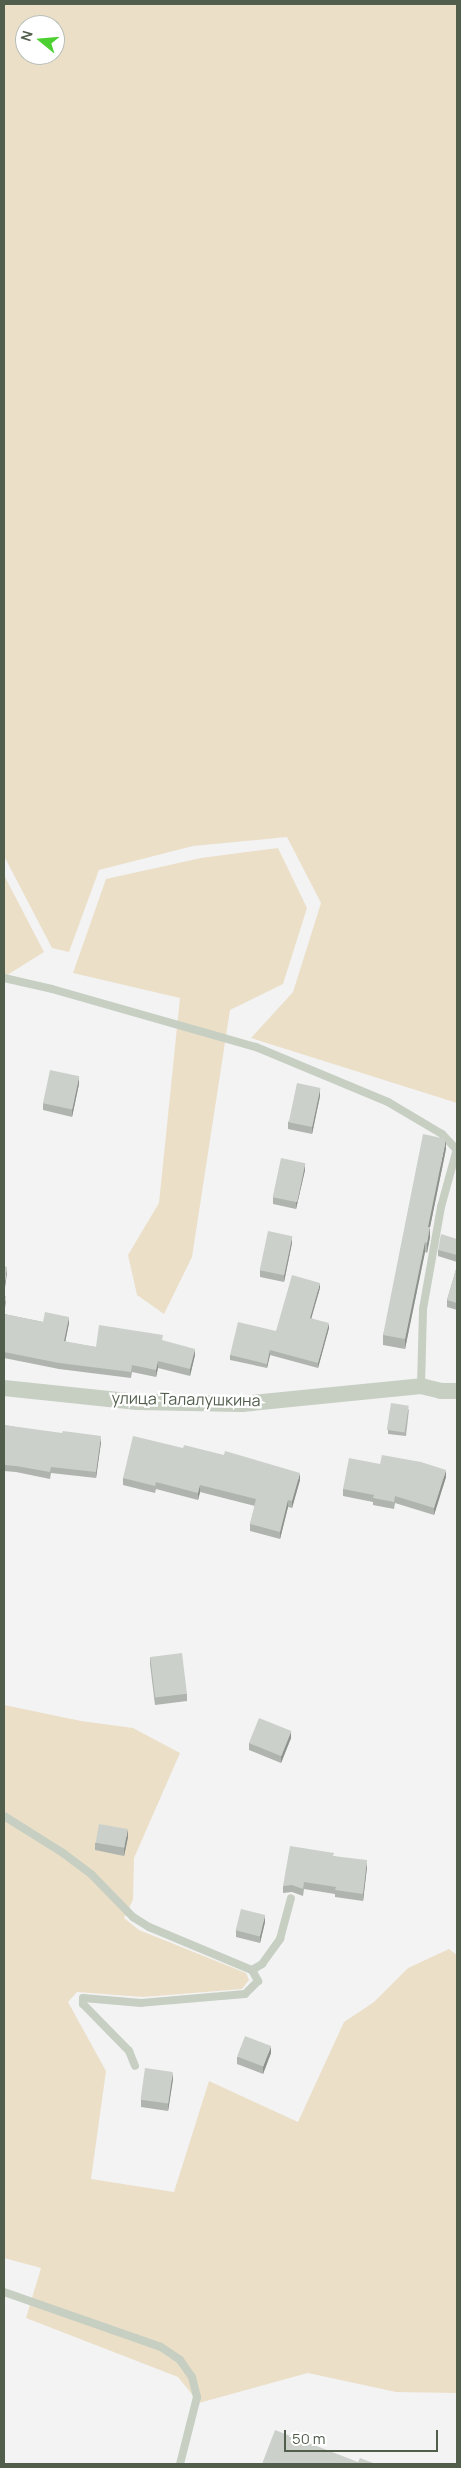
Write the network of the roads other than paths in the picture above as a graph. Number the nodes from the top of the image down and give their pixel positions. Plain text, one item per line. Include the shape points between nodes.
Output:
1 (4, 978) edge
2 (457, 1149) edge
3 (421, 1386) junction
4 (4, 1388) edge
5 (457, 1391) edge
6 (4, 1816) edge
7 (291, 1898) dead end
8 (252, 1970) junction
9 (135, 2066) dead end
10 (4, 2292) edge
11 (180, 2464) edge

1 - 2 lane via 256,1047 388,1102 442,1134
2 - 3 lane via 442,1207 423,1309
3 - 4 street, улица Талалушкина via 242,1404 137,1402
3 - 5 street, улица Талалушкина
6 - 8 lane via 92,1875 133,1917 149,1928
7 - 8 lane via 280,1939 262,1964
8 - 9 lane via 258,1980 245,1994 141,2003 83,1998 82,2004 129,2051
10 - 11 lane via 161,2348 180,2360 192,2377 197,2396

